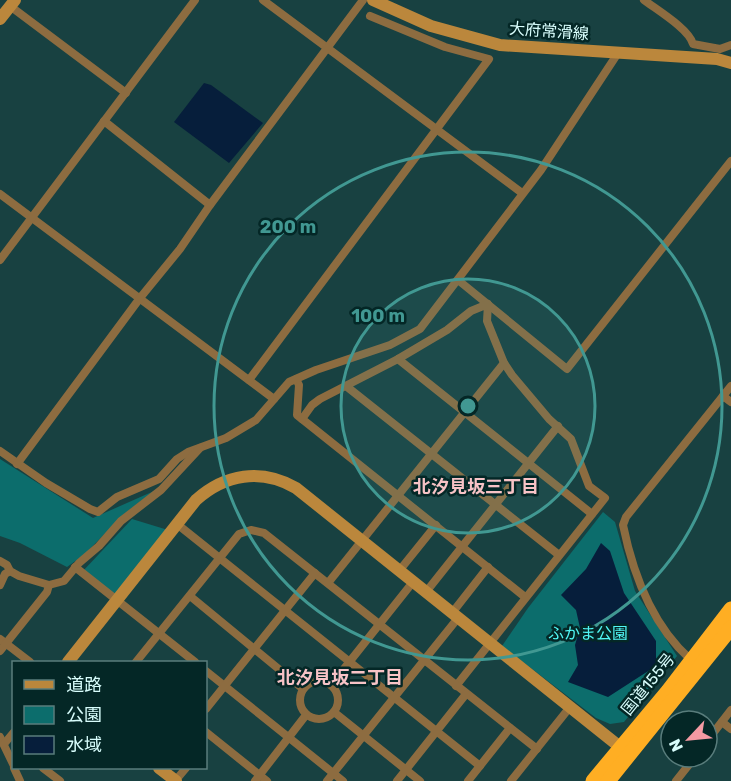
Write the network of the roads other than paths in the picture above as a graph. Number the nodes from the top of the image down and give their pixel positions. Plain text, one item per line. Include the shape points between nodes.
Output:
1 (195, 0) edge
2 (263, 0) edge
3 (363, 0) edge
4 (373, 0) edge
5 (644, 0) edge
6 (13, 3) edge
7 (370, 16) dead end
8 (0, 19) edge
9 (731, 45) edge
10 (327, 49) junction
11 (618, 53) junction
12 (731, 63) edge
13 (126, 93) junction
14 (104, 122) junction
15 (436, 130) junction
16 (731, 161) edge
17 (0, 194) edge
18 (522, 194) junction
19 (210, 205) junction
20 (32, 218) junction
21 (0, 260) edge
22 (458, 280) junction
23 (141, 298) junction
24 (488, 304) junction
25 (398, 359) junction
26 (504, 363) junction
27 (296, 379) junction
28 (249, 380) junction
29 (346, 386) junction
30 (731, 386) edge
31 (723, 396) junction
32 (274, 399) junction
33 (731, 402) edge
34 (465, 411) junction
35 (302, 419) junction
36 (558, 426) junction
37 (201, 448) junction
38 (0, 451) edge
39 (431, 453) junction
40 (529, 463) junction
41 (17, 464) junction
42 (399, 494) junction
43 (496, 505) junction
44 (592, 514) junction
45 (177, 524) junction
46 (436, 525) junction
47 (362, 540) junction
48 (463, 546) junction
49 (559, 555) junction
50 (219, 558) junction
51 (0, 561) edge
52 (75, 567) junction
53 (488, 567) junction
54 (10, 571) junction
55 (399, 571) junction
56 (315, 573) junction
57 (413, 582) junction
58 (328, 583) junction
59 (0, 585) edge
60 (50, 585) junction
61 (426, 592) junction
62 (190, 596) junction
63 (525, 597) junction
64 (117, 599) junction
65 (731, 609) edge
66 (285, 610) junction
67 (455, 615) junction
68 (379, 625) junction
69 (731, 628) edge
70 (159, 634) junction
71 (3, 641) edge
72 (489, 643) junction
73 (254, 648) junction
74 (0, 651) edge
75 (690, 659) junction
76 (424, 660) junction
77 (28, 661) edge
78 (70, 661) edge
79 (138, 661) edge
80 (193, 661) edge
81 (350, 663) junction
82 (207, 672) edge
83 (331, 685) junction
84 (224, 686) junction
85 (456, 686) junction
86 (303, 689) junction
87 (466, 694) junction
88 (394, 698) junction
89 (570, 707) junction
90 (207, 708) edge
91 (731, 710) edge
92 (334, 712) junction
93 (306, 715) junction
94 (722, 722) junction
95 (719, 726) edge
96 (510, 728) junction
97 (731, 729) edge
98 (436, 731) junction
99 (363, 736) junction
100 (207, 737) edge
101 (289, 738) junction
102 (2, 740) edge
103 (620, 747) junction
104 (537, 749) junction
105 (12, 759) edge
106 (480, 766) junction
107 (44, 769) edge
108 (160, 769) edge
109 (185, 769) edge
110 (686, 769) edge
111 (406, 770) junction
112 (333, 773) junction
113 (260, 779) edge
114 (60, 781) edge
115 (175, 781) edge
116 (327, 781) edge
117 (344, 781) edge
118 (397, 781) edge
119 (420, 781) edge
120 (468, 781) edge
121 (511, 781) edge
122 (593, 781) edge
123 (608, 781) edge
124 (676, 781) edge

1 - 13 street
2 - 10 street
3 - 10 street
4 - 11 street, 大府常滑線 via 431,26 500,45
5 - 9 street via 686,32 693,44 720,49
6 - 8 street
6 - 13 street
7 - 15 street via 427,41 489,59
10 - 15 street
10 - 19 street
11 - 12 street, 大府常滑線
11 - 18 street
13 - 14 street
14 - 19 street
14 - 20 street
15 - 18 street
15 - 28 street
16 - 24 street via 567,369
17 - 20 street
18 - 22 street
19 - 23 street
20 - 21 street
20 - 23 street
22 - 24 street
22 - 27 street via 420,329 390,345
23 - 28 street
23 - 41 street
24 - 25 street
24 - 26 street via 487,321
25 - 29 street
25 - 34 street
26 - 34 street
26 - 36 street
27 - 32 street
27 - 35 street via 297,414
28 - 32 street
29 - 35 street via 320,399
29 - 39 street
30 - 31 street
31 - 33 street
31 - 75 street via 623,525 640,588 678,648
32 - 37 street via 256,420
34 - 39 street
34 - 40 street
35 - 42 street
36 - 40 street
36 - 44 street via 572,439 589,486 605,498
37 - 41 street via 177,459 159,479 117,497 98,512
37 - 52 street via 161,490 121,521
38 - 41 street
39 - 42 street
39 - 43 street
40 - 43 street
40 - 44 street
42 - 46 street
42 - 47 street
43 - 48 street
43 - 49 street
44 - 49 street
45 - 47 street via 196,500 217,485 240,477 263,476 296,488
45 - 50 street
45 - 64 street
46 - 48 street
46 - 55 street
47 - 55 street
47 - 58 street
48 - 53 street
48 - 61 street
49 - 63 street
50 - 56 street via 239,534 258,530
50 - 62 street
50 - 66 street
51 - 54 street
52 - 60 street via 64,581
52 - 64 street
53 - 63 street
53 - 67 street
54 - 59 street
54 - 60 street
55 - 57 street
56 - 58 street
56 - 66 street
57 - 61 street
57 - 68 street
58 - 68 street
60 - 71 street
61 - 67 street
62 - 70 street
62 - 73 street
63 - 72 street
64 - 70 street
64 - 78 street
65 - 75 highway, 国道155号
66 - 73 street
66 - 81 street
67 - 72 street
67 - 76 street
68 - 76 street
68 - 81 street
69 - 123 highway, 国道155号
70 - 79 street
70 - 80 street
71 - 74 street
71 - 77 street
72 - 85 street
72 - 89 street
73 - 84 street
73 - 86 street
75 - 103 highway, 国道155号
76 - 85 street
76 - 88 street
81 - 83 street
81 - 88 street
82 - 84 street
83 - 86 street via 319,681
83 - 92 street via 337,695
84 - 90 street
84 - 101 street
85 - 87 street
86 - 93 street via 300,705
87 - 96 street
87 - 98 street
88 - 98 street
88 - 99 street
89 - 103 street
89 - 104 street
91 - 94 street
92 - 93 street via 318,720
92 - 99 street
93 - 101 street
94 - 95 street
94 - 97 street
96 - 104 street
96 - 106 street
98 - 106 street
98 - 111 street
99 - 111 street
99 - 112 street
100 - 113 street
101 - 112 street
101 - 113 street
102 - 105 street
103 - 122 highway, 国道155号
104 - 121 street
106 - 120 street
107 - 114 street
108 - 115 street
109 - 115 street
110 - 124 street
111 - 118 street
111 - 119 street
112 - 116 street
112 - 117 street

